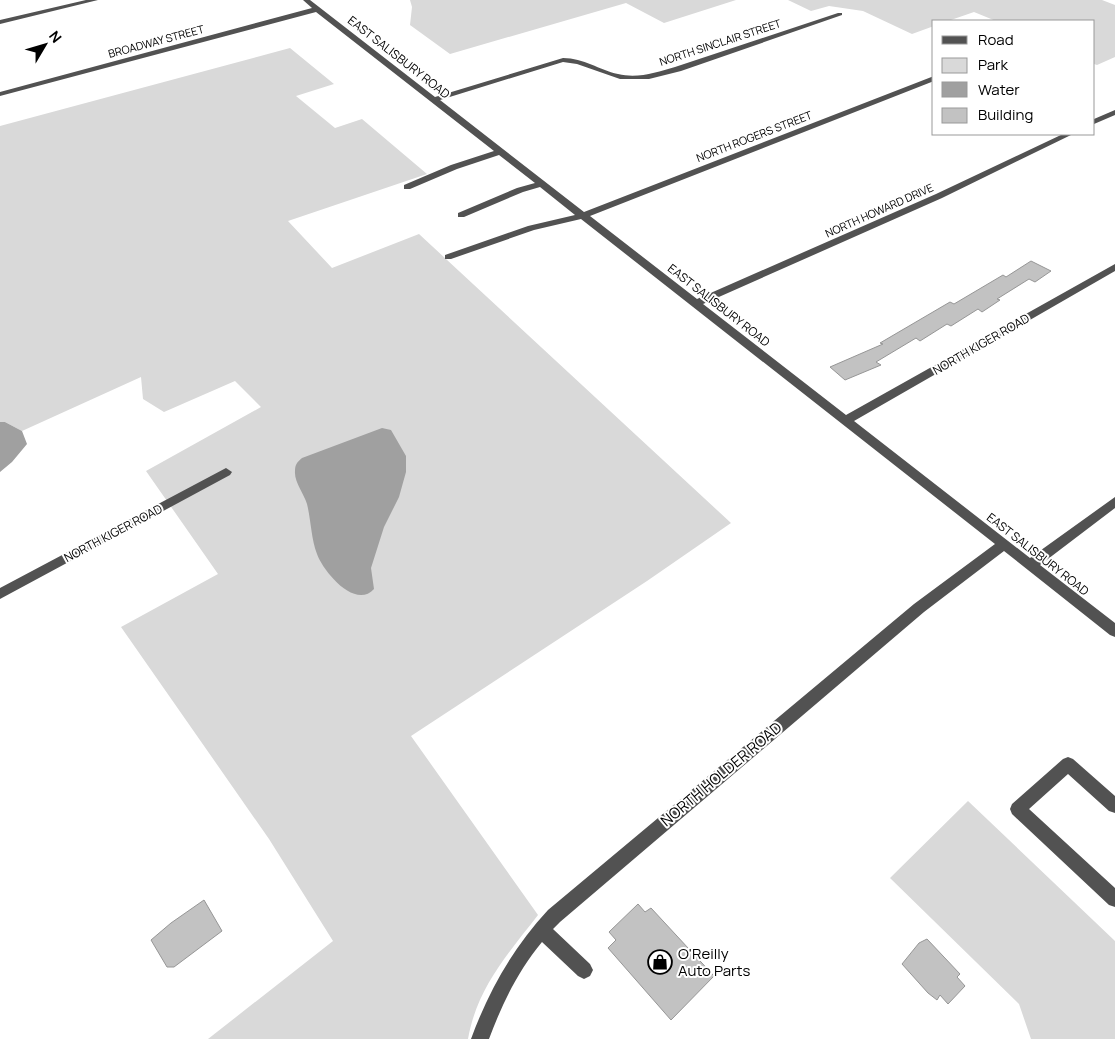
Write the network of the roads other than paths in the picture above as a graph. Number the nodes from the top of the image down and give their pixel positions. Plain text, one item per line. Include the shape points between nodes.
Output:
1 (95, 0) edge
2 (306, 0) edge
3 (318, 9) junction
4 (840, 14) dead end
5 (0, 22) edge
6 (932, 79) edge
7 (0, 94) edge
8 (433, 100) junction
9 (1115, 112) edge
10 (1095, 122) edge
11 (1067, 135) edge
12 (501, 152) junction
13 (541, 184) junction
14 (407, 187) dead end
15 (461, 215) dead end
16 (582, 216) junction
17 (448, 257) dead end
18 (1115, 267) edge
19 (697, 303) junction
20 (846, 420) junction
21 (226, 472) dead end
22 (1115, 502) edge
23 (1004, 544) junction
24 (1030, 564) junction
25 (0, 594) edge
26 (1115, 631) edge
27 (1115, 806) edge
28 (1115, 899) edge
29 (541, 929) junction
30 (584, 970) dead end
31 (480, 1039) edge

1 - 5 street
2 - 3 street, EAST SALISBURY ROAD
3 - 7 street, BROADWAY STREET
3 - 8 street, EAST SALISBURY ROAD
4 - 8 street, NORTH SINCLAIR STREET via 651,76 620,77 582,61 563,60
6 - 16 street, NORTH ROGERS STREET
8 - 12 street, EAST SALISBURY ROAD
9 - 10 street
11 - 19 street, NORTH HOWARD DRIVE via 939,196
12 - 13 street, EAST SALISBURY ROAD
12 - 14 street
13 - 15 street
13 - 16 street, EAST SALISBURY ROAD
16 - 17 street, NORTH ROGERS STREET
16 - 19 street, EAST SALISBURY ROAD
18 - 20 street, NORTH KIGER ROAD
19 - 20 street, EAST SALISBURY ROAD
20 - 23 street, EAST SALISBURY ROAD
21 - 25 street, NORTH KIGER ROAD
22 - 24 street
23 - 24 street, EAST SALISBURY ROAD
23 - 29 street, NORTH HOLDER ROAD via 919,608
24 - 26 street, EAST SALISBURY ROAD
27 - 28 street via 1068,764 1018,809
29 - 30 street
29 - 31 street, NORTH HOLDER ROAD via 519,956 494,1003

